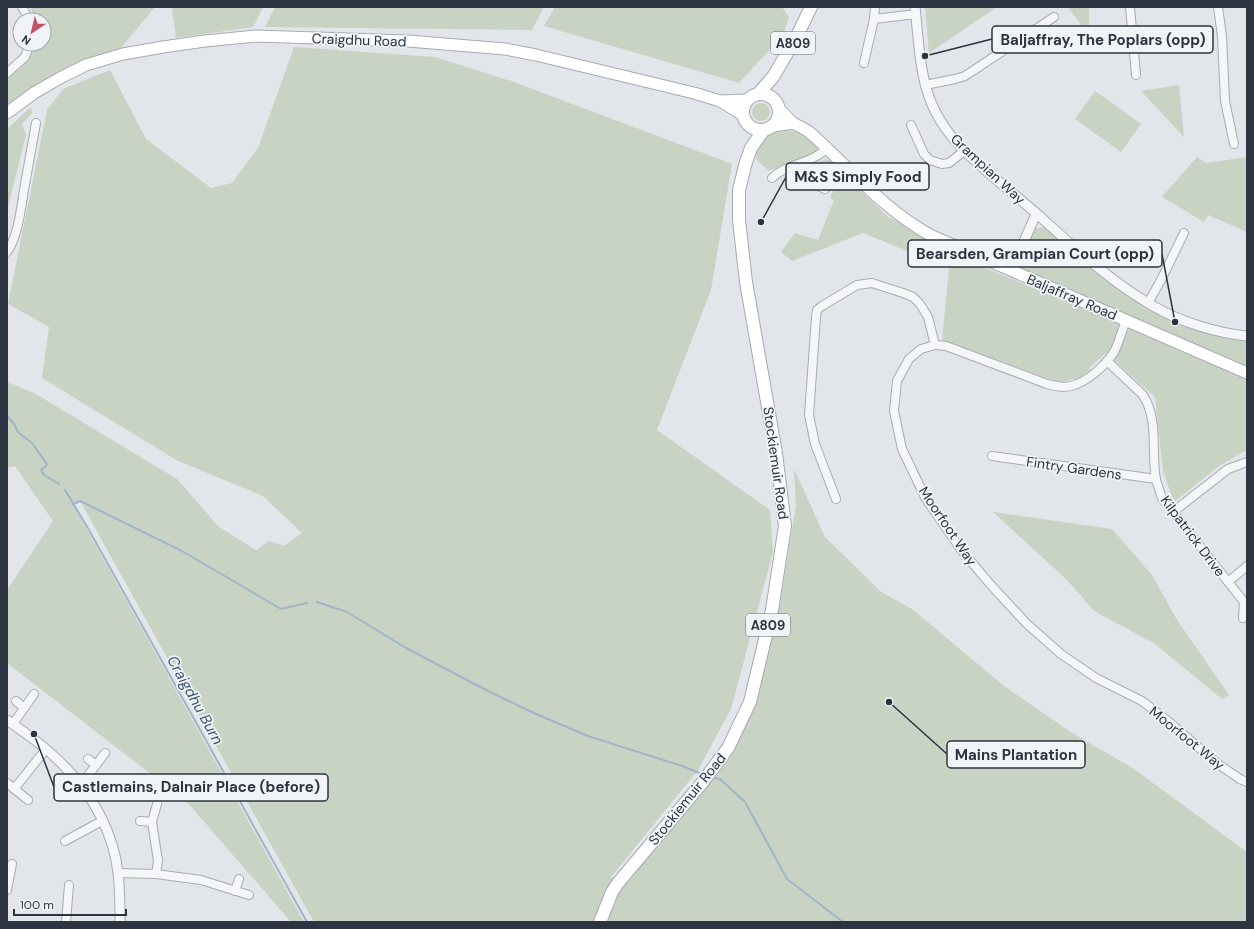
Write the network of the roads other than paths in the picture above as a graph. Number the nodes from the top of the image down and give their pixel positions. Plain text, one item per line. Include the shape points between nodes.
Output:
1 (812, 7) edge
2 (875, 7) edge
3 (1130, 7) edge
4 (1218, 7) edge
5 (916, 11) edge
6 (1054, 17) dead end
7 (874, 19) junction
8 (27, 52) edge
9 (864, 63) dead end
10 (7, 73) edge
11 (1136, 75) dead end
12 (773, 77) junction
13 (925, 85) junction
14 (752, 97) junction
15 (720, 101) junction
16 (777, 104) junction
17 (7, 113) edge
18 (743, 115) junction
19 (36, 123) dead end
20 (793, 123) junction
21 (910, 125) dead end
22 (749, 126) junction
23 (768, 128) junction
24 (1234, 144) dead end
25 (751, 148) junction
26 (827, 148) junction
27 (964, 151) junction
28 (794, 166) junction
29 (772, 178) dead end
30 (825, 189) dead end
31 (1036, 214) junction
32 (1184, 233) dead end
33 (7, 252) edge
34 (1011, 271) junction
35 (1148, 303) junction
36 (1126, 320) junction
37 (1247, 336) edge
38 (934, 345) junction
39 (1107, 361) junction
40 (1247, 373) edge
41 (992, 456) dead end
42 (1247, 462) edge
43 (1156, 479) junction
44 (836, 499) dead end
45 (1172, 512) junction
46 (1247, 566) edge
47 (1228, 582) junction
48 (1245, 602) edge
49 (1243, 618) dead end
50 (34, 694) dead end
51 (16, 701) dead end
52 (24, 708) junction
53 (10, 722) edge
54 (46, 749) junction
55 (105, 753) dead end
56 (88, 759) dead end
57 (96, 765) junction
58 (1247, 782) edge
59 (7, 783) edge
60 (81, 785) junction
61 (14, 789) junction
62 (28, 800) dead end
63 (157, 804) dead end
64 (102, 821) junction
65 (140, 821) dead end
66 (152, 822) junction
67 (65, 841) dead end
68 (12, 864) dead end
69 (118, 873) junction
70 (8, 874) edge
71 (156, 874) junction
72 (239, 879) dead end
73 (69, 885) dead end
74 (7, 890) edge
75 (235, 891) junction
76 (249, 895) dead end
77 (66, 922) edge
78 (120, 922) edge
79 (600, 922) edge

1 - 12 main road, A809
2 - 7 street
3 - 11 street
4 - 24 street via 1225,101
5 - 7 street
5 - 13 street, Grampian Way
6 - 13 street via 965,76
7 - 9 street
8 - 10 street via 25,57
12 - 14 main road, A809
12 - 16 main road
13 - 27 street, Grampian Way via 945,128
14 - 15 main road, Craigdhu Road
14 - 16 main road via 764,94 770,96
14 - 18 main road via 743,109
15 - 17 main road, Craigdhu Road via 505,49 408,41 256,36 163,47 123,54 93,63 34,93
15 - 18 main road, Craigdhu Road
16 - 20 main road, Baljaffray Road
16 - 23 main road via 779,118
18 - 22 main road
19 - 33 street via 20,213
20 - 23 main road
20 - 26 main road, Baljaffray Road via 808,131
21 - 27 street via 924,154 930,160 942,164 949,163
22 - 23 main road via 758,130
22 - 25 main road, Stockiemuir Road / A809
23 - 25 main road, Stockiemuir Road / A809
25 - 79 main road, Stockiemuir Road / A809 via 739,190 739,220 746,282 776,453 785,526 772,610 750,702 728,748 618,883
26 - 28 street
26 - 34 main road, Baljaffray Road via 882,202 913,226
27 - 31 street, Grampian Way
28 - 29 street via 778,172
28 - 30 street via 801,179
31 - 34 street, Grampian Way
31 - 35 street, Grampian Way via 1109,277
32 - 35 street
34 - 36 main road, Baljaffray Road
35 - 37 street, Grampian Way via 1180,319
36 - 39 street via 1114,351
36 - 40 main road, Baljaffray Road
38 - 39 street via 946,346 1058,386 1070,386 1081,382
38 - 44 street via 928,318 920,304 912,297 872,284 857,285 817,310 809,415 815,444
38 - 58 street, Moorfoot Way via 921,349 909,359 897,381 894,411 902,449 926,499 962,551 1027,624 1061,654 1096,678 1142,701 1218,764
39 - 43 street, Kilpatrick Drive via 1143,395 1151,412
41 - 43 street, Fintry Gardens
42 - 45 street via 1228,468
43 - 45 street, Kilpatrick Drive via 1162,498
45 - 47 street, Kilpatrick Drive
46 - 47 street
47 - 48 street, Kilpatrick Drive
48 - 49 street, Kilpatrick Drive
50 - 52 street
51 - 52 street
52 - 53 street
53 - 54 street
54 - 60 street
54 - 61 street
55 - 57 street
56 - 57 street
57 - 60 street
59 - 61 street
60 - 64 street
61 - 62 street
63 - 66 street
64 - 67 street
64 - 69 street via 112,845
65 - 66 street
66 - 71 street via 158,861
68 - 70 street
69 - 71 street
69 - 78 street
70 - 74 street
71 - 75 street via 201,880
72 - 75 street
73 - 77 street
75 - 76 street

